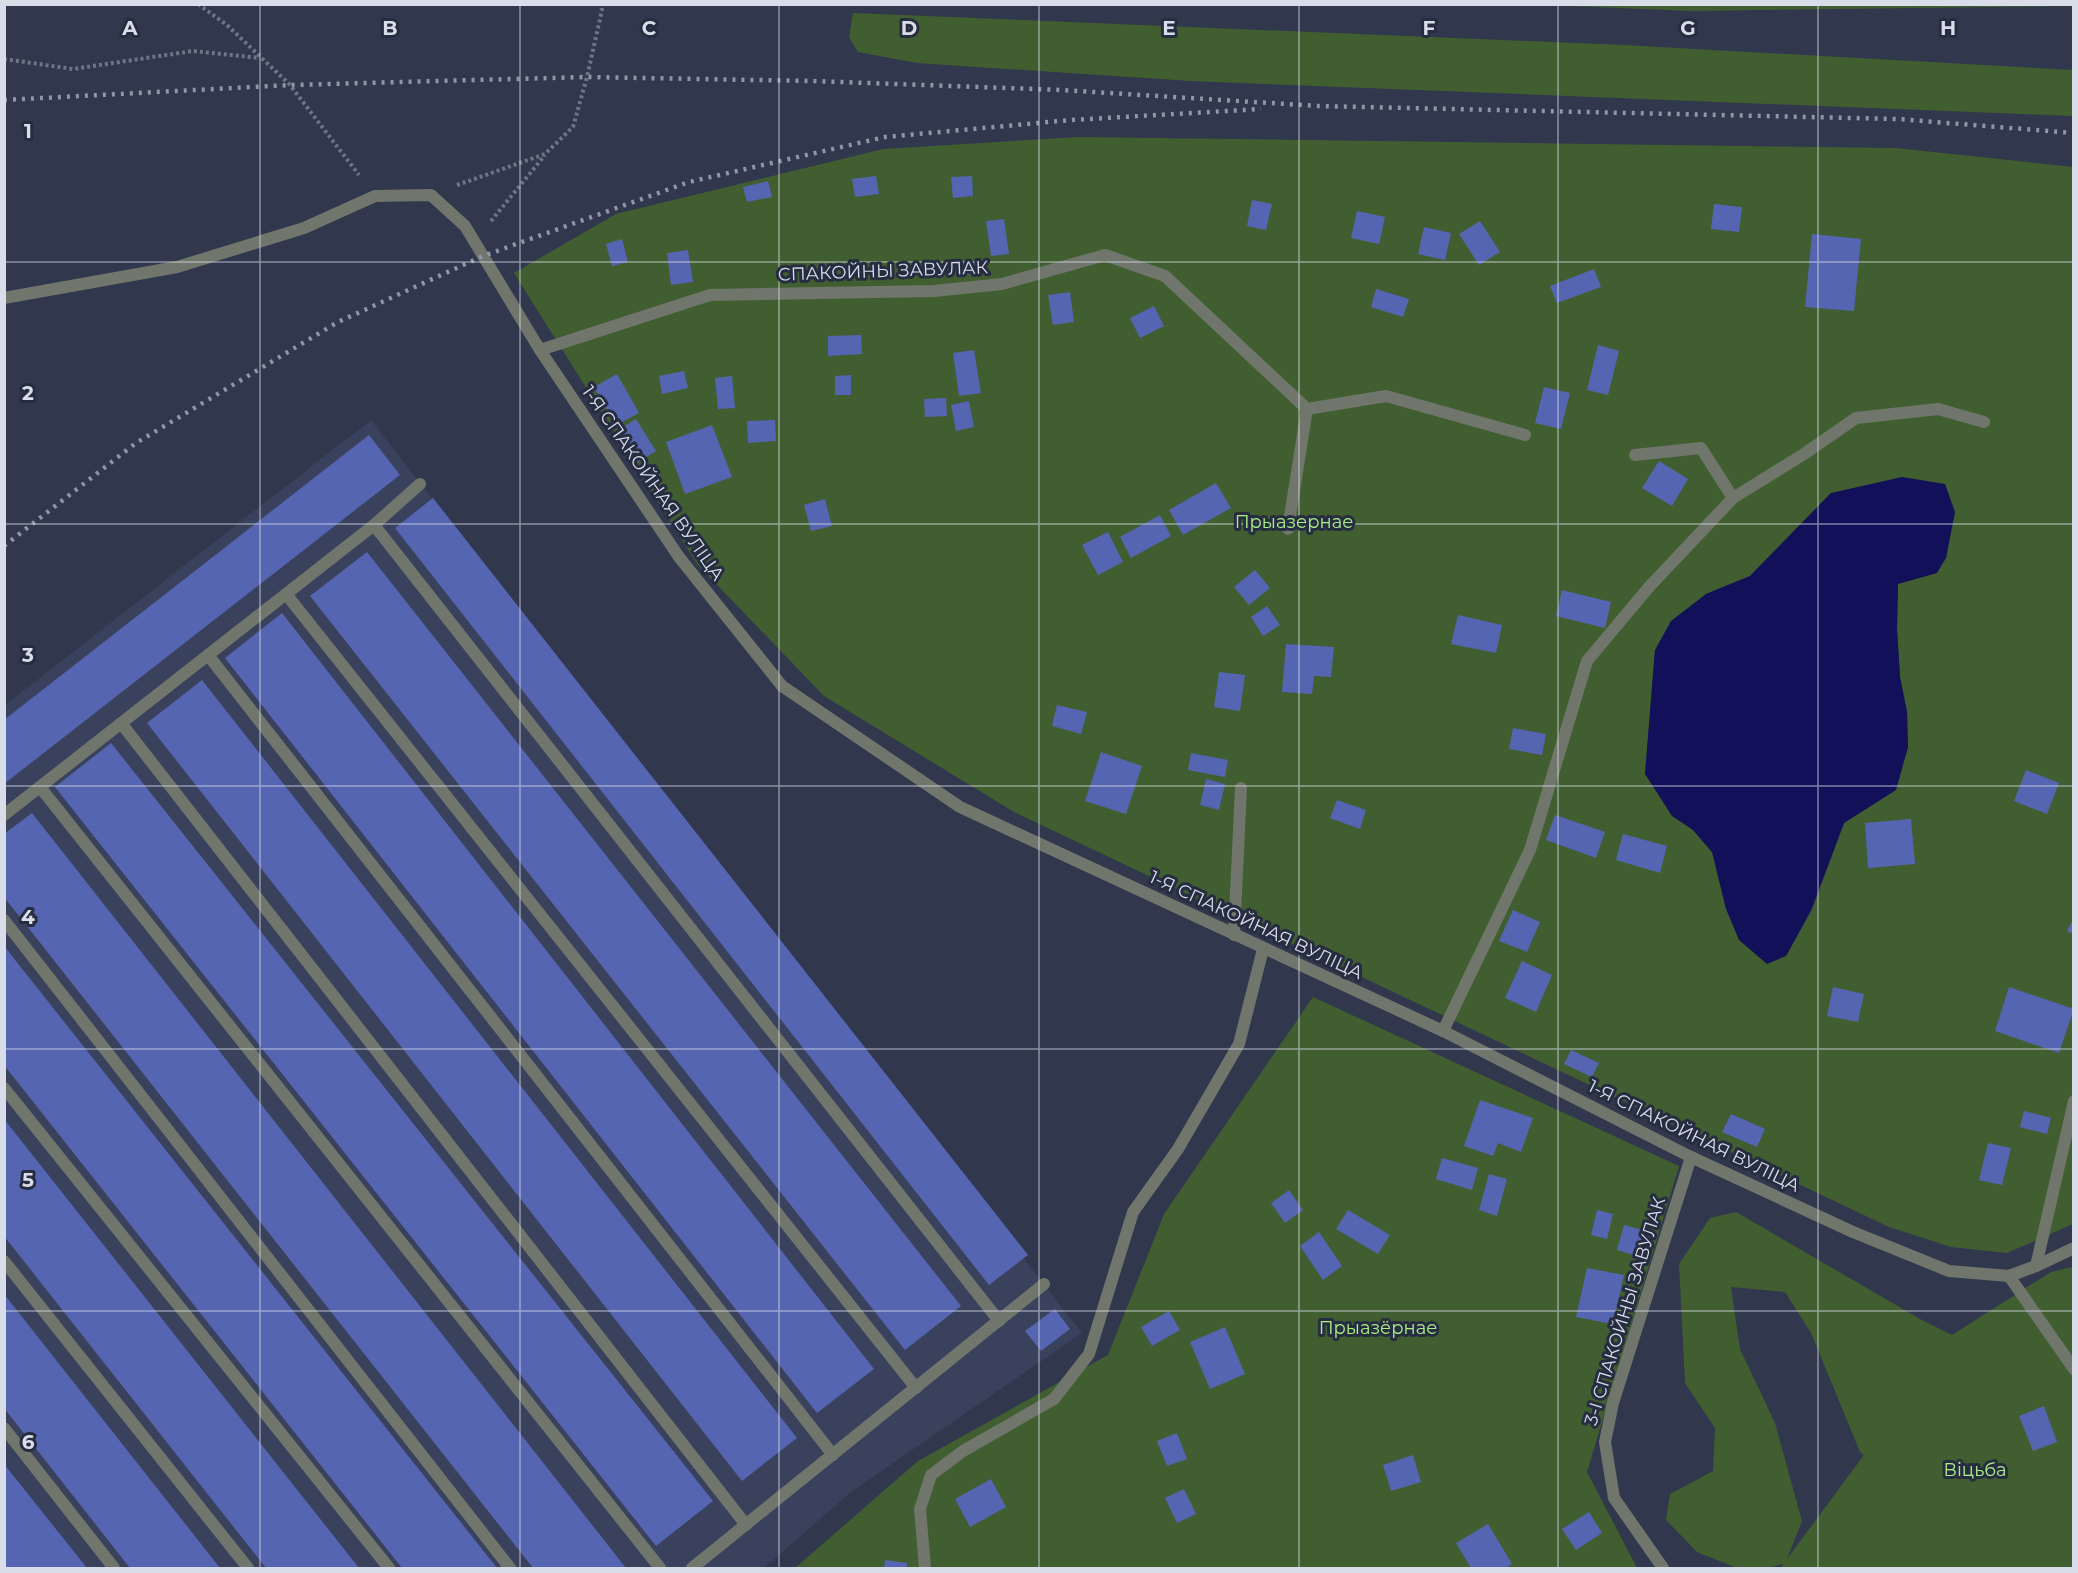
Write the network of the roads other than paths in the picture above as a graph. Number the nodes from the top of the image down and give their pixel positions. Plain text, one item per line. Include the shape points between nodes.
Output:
1 (4, 298) edge
2 (540, 350) junction
3 (1308, 409) junction
4 (1984, 422) dead end
5 (1525, 435) dead end
6 (1635, 455) dead end
7 (420, 484) dead end
8 (1733, 498) junction
9 (374, 525) junction
10 (1288, 529) dead end
11 (286, 594) junction
12 (207, 655) junction
13 (121, 723) junction
14 (40, 787) junction
15 (1241, 788) dead end
16 (4, 815) edge
17 (4, 921) edge
18 (1234, 935) junction
19 (1263, 949) junction
20 (1443, 1031) junction
21 (4, 1088) edge
22 (2073, 1101) edge
23 (1690, 1157) junction
24 (2073, 1248) edge
25 (4, 1261) edge
26 (2036, 1266) junction
27 (2009, 1276) junction
28 (1044, 1284) dead end
29 (999, 1321) junction
30 (2073, 1370) edge
31 (916, 1388) junction
32 (4, 1428) edge
33 (833, 1455) junction
34 (746, 1525) junction
35 (114, 1569) edge
36 (248, 1569) edge
37 (389, 1569) edge
38 (510, 1569) edge
39 (660, 1569) edge
40 (692, 1569) edge
41 (924, 1569) edge
42 (1663, 1569) edge

1 - 2 street, 1-Я СПАКОЙНАЯ ВУЛІЦА via 177,267 304,228 375,196 431,195 465,226
2 - 3 street, СПАКОЙНЫ ЗАВУЛАК via 710,295 933,291 1002,284 1105,255 1165,276
2 - 18 street, 1-Я СПАКОЙНАЯ ВУЛІЦА via 679,557 782,686 960,807
3 - 5 street via 1386,396
3 - 10 street
4 - 8 street via 1938,409 1856,418
6 - 8 street via 1701,448
7 - 9 street
8 - 20 street via 1649,587 1587,661 1530,850
9 - 11 street
9 - 29 street
11 - 12 street
11 - 31 street
12 - 13 street
12 - 33 street
13 - 14 street
13 - 34 street
14 - 16 street
14 - 39 street
15 - 18 street
17 - 38 street
18 - 19 street, 1-Я СПАКОЙНАЯ ВУЛІЦА
19 - 20 street, 1-Я СПАКОЙНАЯ ВУЛІЦА
19 - 41 street via 1239,1044 1178,1149 1133,1212 1089,1354 1054,1399 963,1451 931,1475 920,1509
20 - 23 street, 1-Я СПАКОЙНАЯ ВУЛІЦА
21 - 37 street
22 - 26 street
23 - 27 street, 1-Я СПАКОЙНАЯ ВУЛІЦА via 1949,1271
23 - 42 street, 3-І СПАКОЙНЫ ЗАВУЛАК via 1613,1403 1605,1442 1614,1498
24 - 26 street
25 - 36 street
26 - 27 street
27 - 30 street
28 - 29 street
29 - 31 street
31 - 33 street
32 - 35 street
33 - 34 street
34 - 40 street

